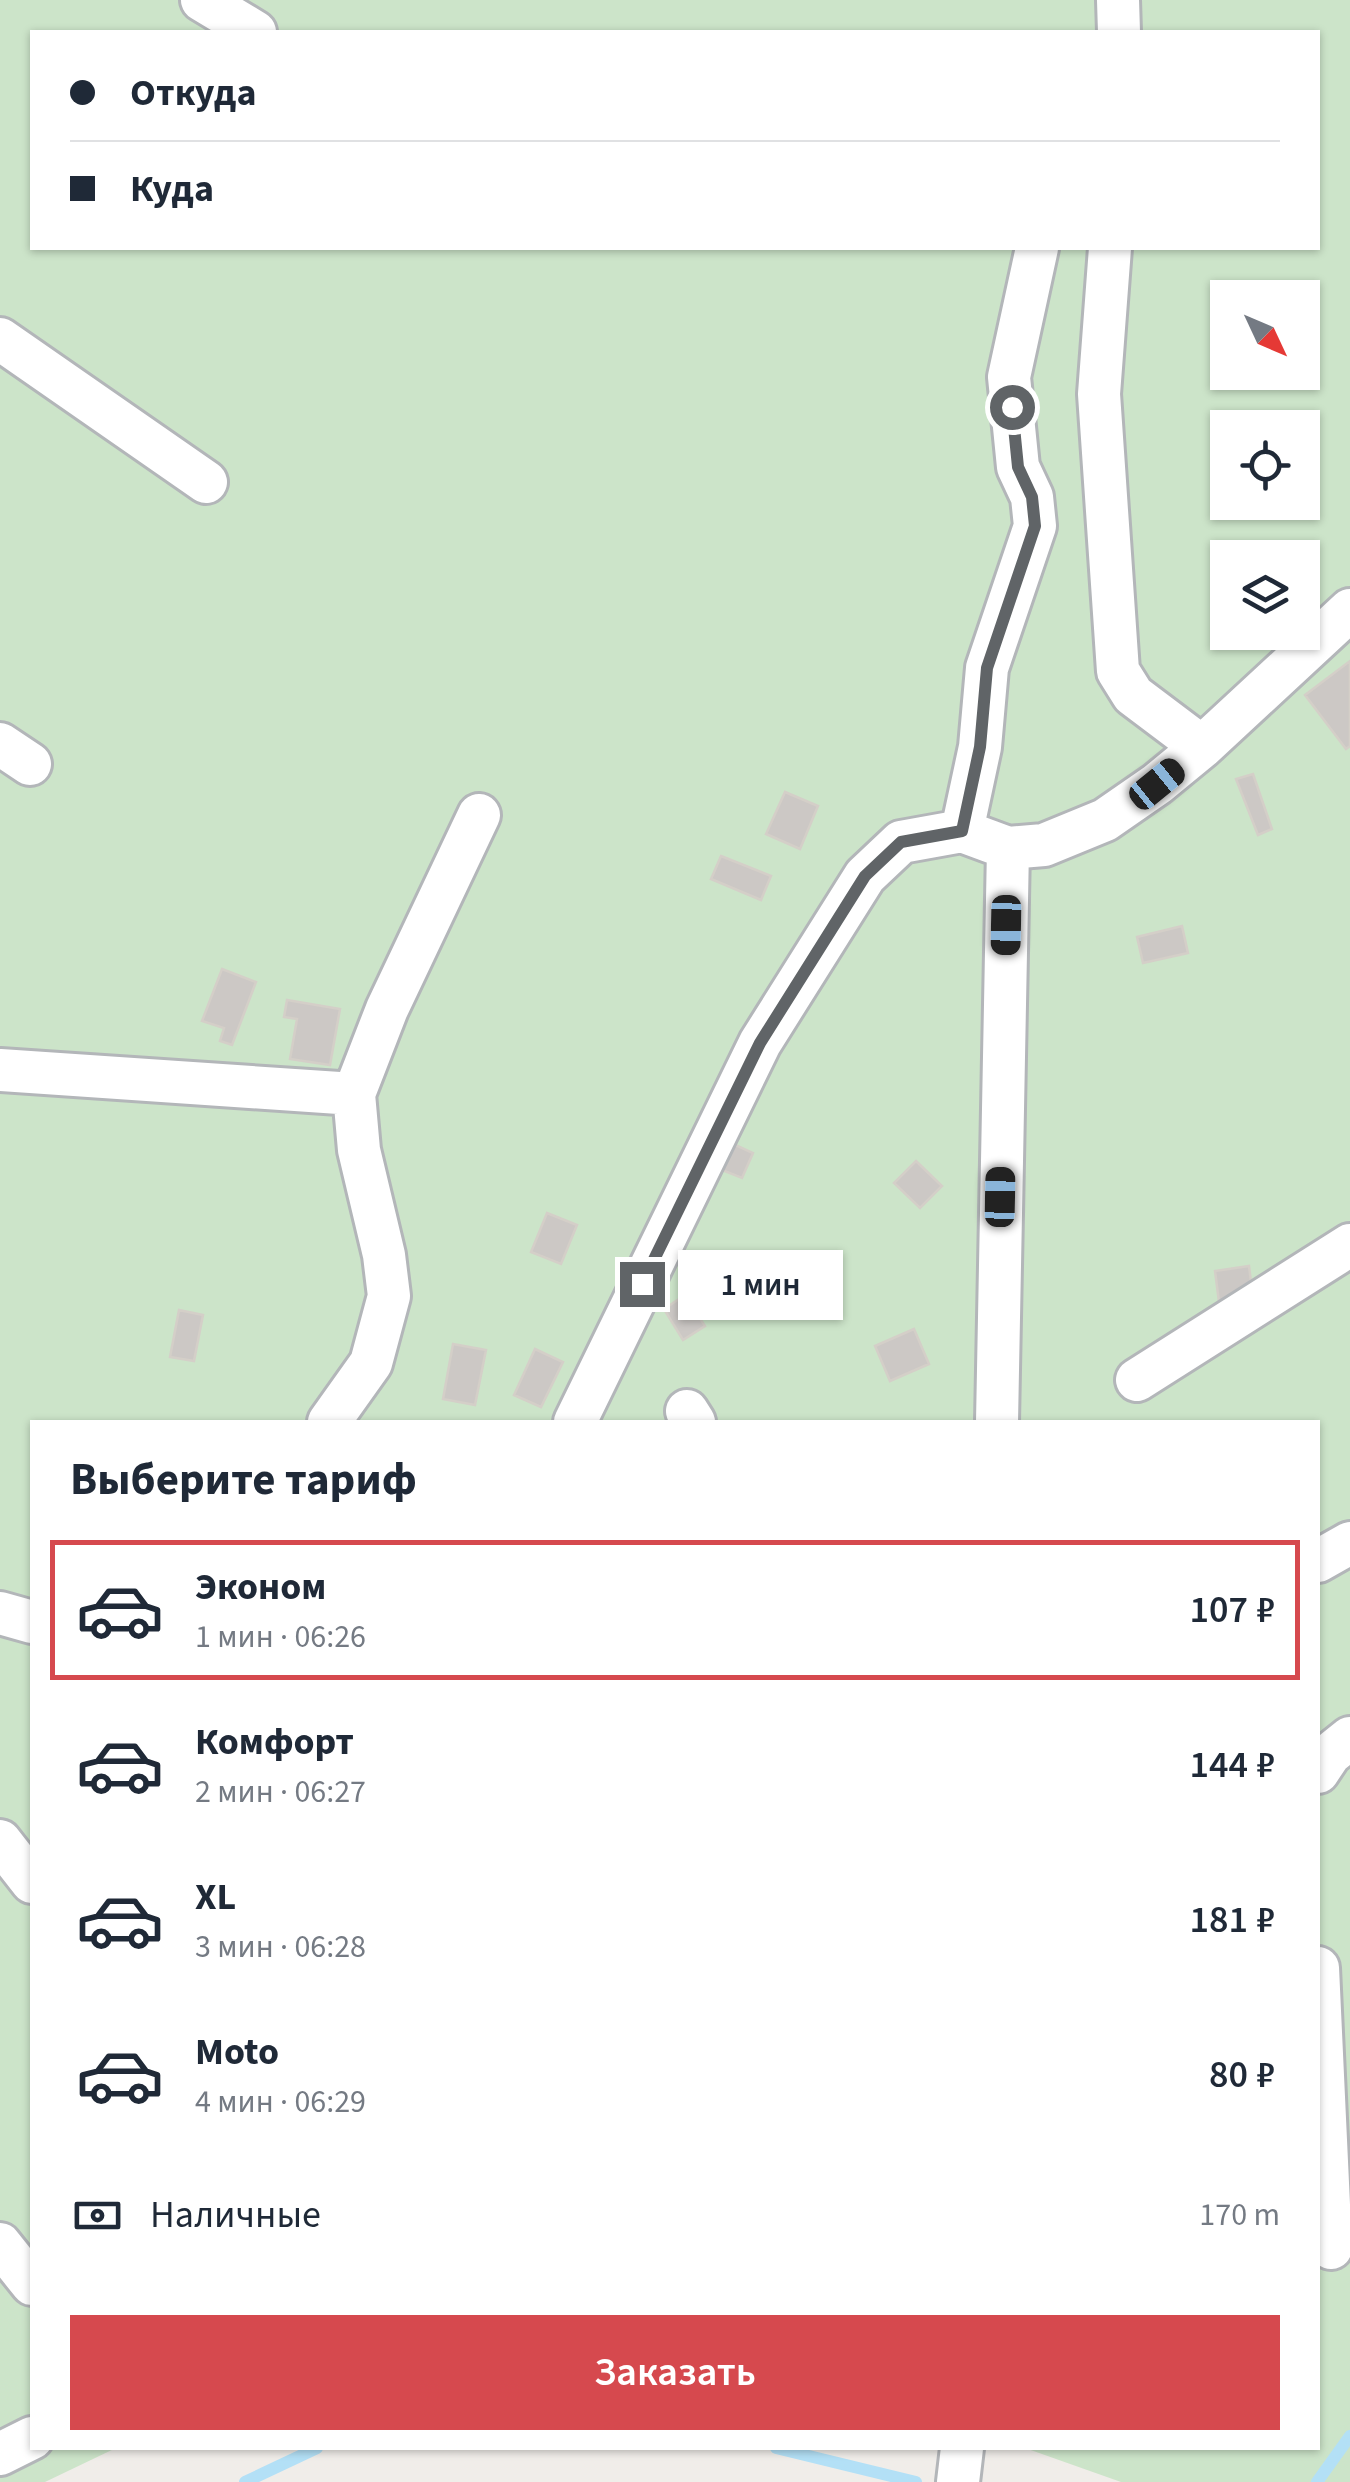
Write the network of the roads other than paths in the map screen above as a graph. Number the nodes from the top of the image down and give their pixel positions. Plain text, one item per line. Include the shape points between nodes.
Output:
1 (202, 0) edge
2 (1118, 0) edge
3 (251, 30) edge
4 (1118, 30) edge
5 (1036, 250) edge
6 (1110, 250) edge
7 (0, 339) edge
8 (206, 482) dead end
9 (1350, 610) edge
10 (1202, 747) junction
11 (479, 815) dead end
12 (962, 831) junction
13 (1008, 848) junction
14 (0, 1070) edge
15 (354, 1094) junction
16 (1350, 1245) edge
17 (1137, 1380) dead end
18 (329, 1420) edge
19 (576, 1420) edge
20 (996, 1420) edge
21 (1350, 1543) edge
22 (1320, 1560) edge
23 (0, 1613) edge
24 (30, 1621) edge
25 (1350, 1738) edge
26 (1320, 1769) edge
27 (0, 1841) edge
28 (30, 1879) edge
29 (1320, 2011) edge
30 (0, 2244) edge
31 (1331, 2248) dead end
32 (30, 2282) edge
33 (30, 2439) edge
34 (962, 2450) edge
35 (0, 2454) edge
36 (958, 2482) edge

1 - 3 street
2 - 4 street
5 - 12 street via 1009,377 1018,467 1032,497 1035,526 987,668 980,747
6 - 10 street via 1099,394 1118,671 1134,695
7 - 8 street
9 - 10 street
10 - 13 street via 1105,820 1044,844
11 - 15 street
12 - 13 street
12 - 19 street via 901,842 865,876 760,1043
13 - 20 street
14 - 15 street
15 - 18 street via 358,1150 389,1296 371,1363
16 - 17 street
21 - 22 street
23 - 24 street
25 - 26 street
27 - 28 street
29 - 31 street
30 - 32 street
33 - 35 street
34 - 36 street

